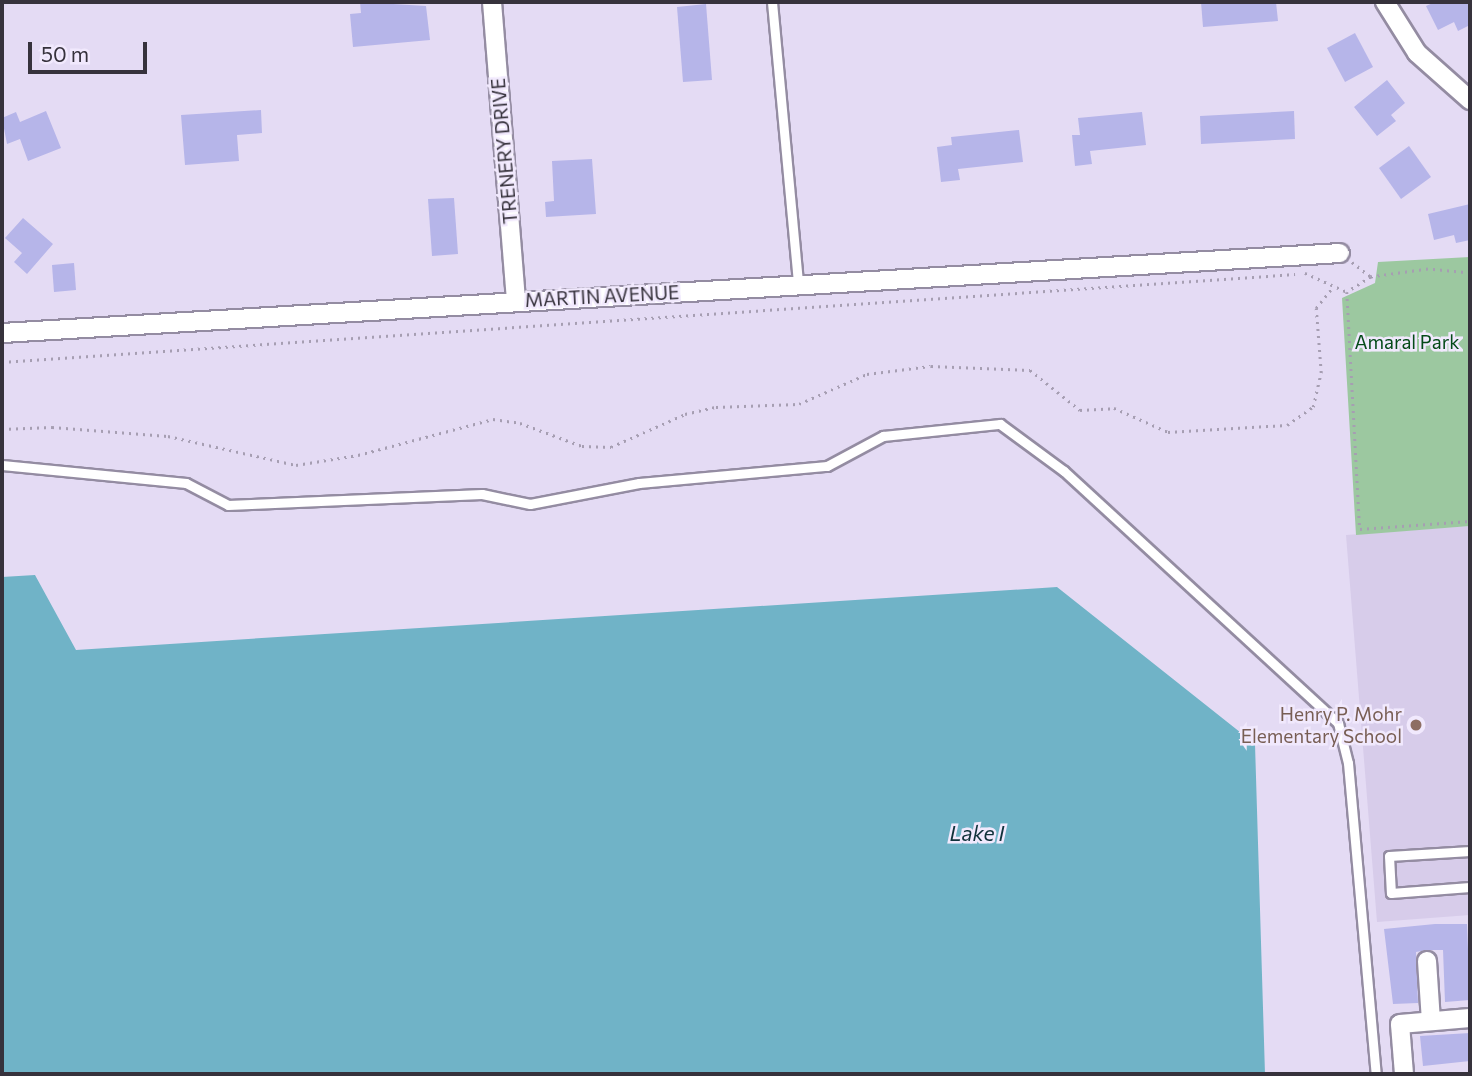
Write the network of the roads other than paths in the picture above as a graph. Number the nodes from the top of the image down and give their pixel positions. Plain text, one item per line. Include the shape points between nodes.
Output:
1 (492, 2) edge
2 (772, 2) edge
3 (1385, 2) edge
4 (1470, 100) edge
5 (1340, 253) road end
6 (798, 284) junction
7 (516, 301) junction
8 (2, 333) edge
9 (2, 465) edge
10 (1470, 851) edge
11 (1470, 887) edge
12 (1427, 961) dead end
13 (1470, 1018) edge
14 (1431, 1021) junction
15 (1376, 1074) edge
16 (1404, 1074) edge

1 - 7 street, TRENERY DRIVE
2 - 6 lane
3 - 4 street via 1416,53
5 - 6 street, MARTIN AVENUE
6 - 7 street, MARTIN AVENUE
7 - 8 street, MARTIN AVENUE via 157,327
9 - 15 lane via 186,483 228,505 482,494 530,504 639,483 827,466 883,436 1000,424 1063,471 1338,723 1348,763
10 - 11 lane via 1389,856 1391,893
12 - 14 street
13 - 14 street
14 - 16 street via 1400,1024

